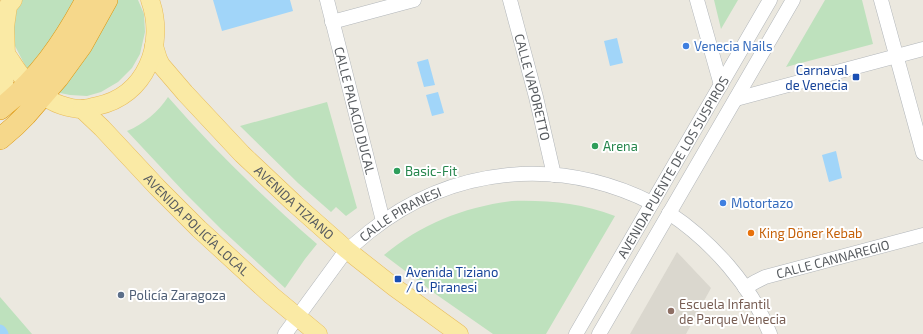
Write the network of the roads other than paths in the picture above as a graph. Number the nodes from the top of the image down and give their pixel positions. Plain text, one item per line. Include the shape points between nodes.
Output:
1 (86, 0) edge
2 (107, 0) edge
3 (150, 0) edge
4 (327, 0) edge
5 (414, 0) edge
6 (510, 0) edge
7 (697, 0) edge
8 (770, 0) edge
9 (793, 0) edge
10 (881, 0) edge
11 (10, 2) edge
12 (332, 22) junction
13 (154, 46) junction
14 (923, 49) edge
15 (6, 54) junction
16 (897, 56) junction
17 (721, 85) junction
18 (37, 89) junction
19 (736, 99) junction
20 (0, 109) edge
21 (82, 109) junction
22 (0, 139) edge
23 (923, 152) edge
24 (554, 175) junction
25 (652, 203) junction
26 (669, 213) junction
27 (383, 222) junction
28 (923, 235) edge
29 (347, 250) junction
30 (745, 288) junction
31 (297, 317) junction
32 (285, 334) edge
33 (318, 334) edge
34 (459, 334) edge
35 (576, 334) edge
36 (599, 334) edge
37 (770, 334) edge

1 - 18 highway
2 - 18 highway via 82,45 58,78
3 - 13 main road via 155,26
4 - 12 street, CALLE PALACIO DUCAL
5 - 12 street
6 - 24 street, CALLE VAPORETTO
7 - 17 street
8 - 17 street, AVENIDA PUENTE DE LOS SUSPIROS
9 - 19 street, AVENIDA PUENTE DE LOS SUSPIROS
10 - 16 street
11 - 15 main road via 6,27
12 - 27 street, CALLE PALACIO DUCAL
13 - 21 main road via 147,68 134,86 106,104
13 - 29 main road, AVENIDA TIZIANO via 161,65 213,124 295,204
14 - 16 street
15 - 18 main road via 20,74
15 - 20 main road
16 - 19 street
16 - 23 street
17 - 25 street, AVENIDA PUENTE DE LOS SUSPIROS
18 - 20 highway
18 - 21 main road via 62,105
18 - 22 highway via 15,126
19 - 26 street, AVENIDA PUENTE DE LOS SUSPIROS
21 - 31 main road, AVENIDA POLICÍA LOCAL via 199,229 266,292
24 - 25 street, CALLE PIRANESI via 611,186
24 - 27 street, CALLE PIRANESI via 509,175 476,180 422,198
25 - 35 street, AVENIDA PUENTE DE LOS SUSPIROS
26 - 30 street via 709,245
26 - 36 street, AVENIDA PUENTE DE LOS SUSPIROS
27 - 29 street, CALLE PIRANESI
28 - 30 street, CALLE CANNAREGIO via 765,277
29 - 31 street, CALLE PIRANESI
29 - 34 main road, AVENIDA TIZIANO
30 - 37 street via 760,311
31 - 32 street, CALLE PIRANESI
31 - 33 main road, AVENIDA POLICÍA LOCAL

